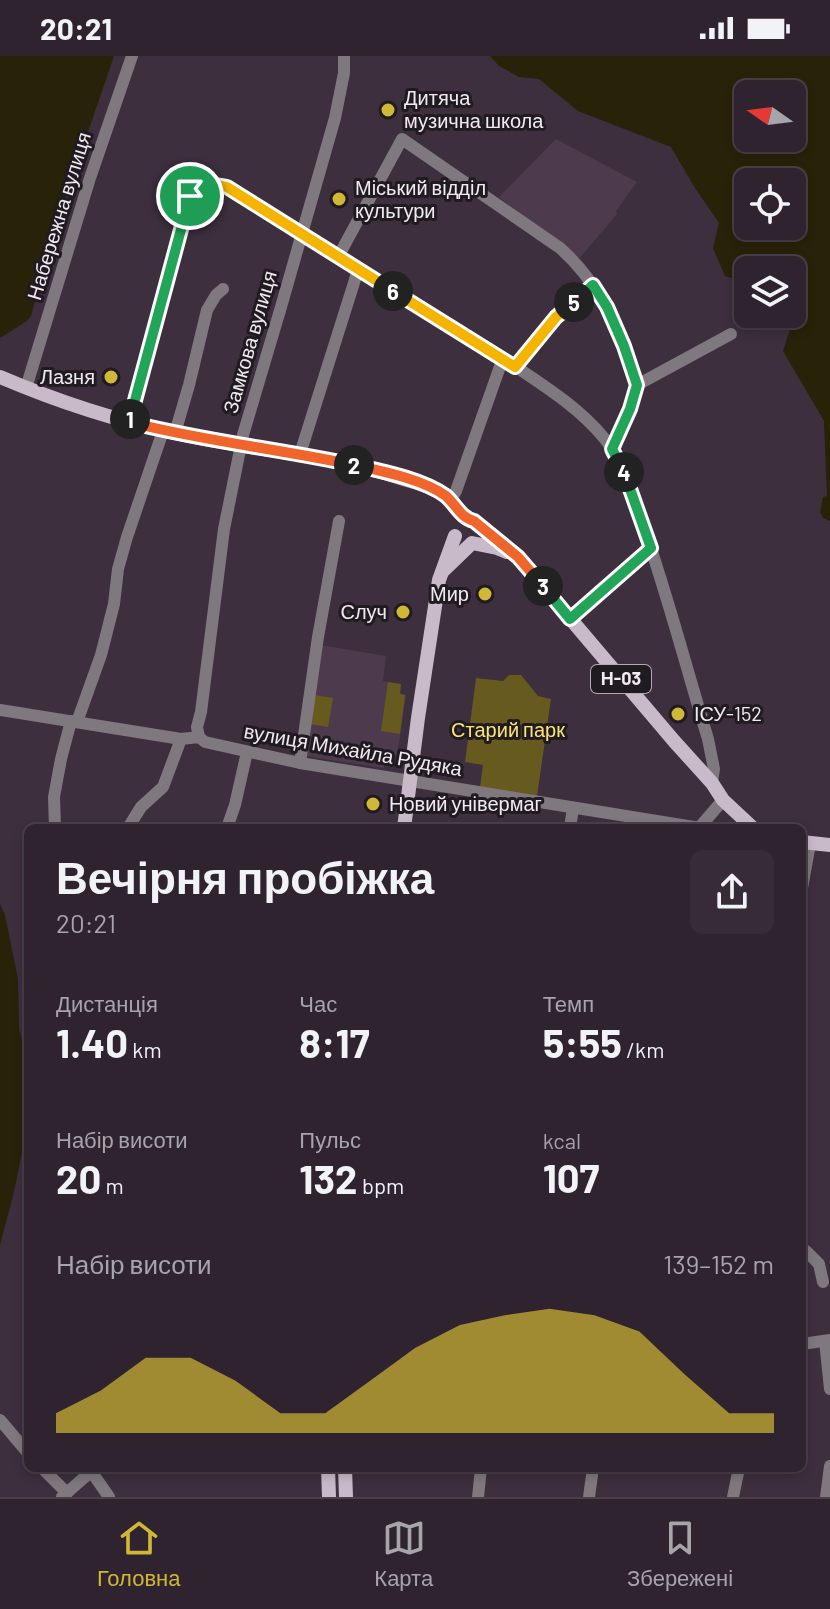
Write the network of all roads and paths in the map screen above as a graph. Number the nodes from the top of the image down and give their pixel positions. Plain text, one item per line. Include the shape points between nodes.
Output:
1 (132, 56) edge
2 (344, 56) edge
3 (301, 234) junction
4 (338, 257) junction
5 (358, 270) junction
6 (593, 285) junction
7 (223, 289) dead end
8 (731, 334) dead end
9 (503, 358) junction
10 (515, 367) junction
11 (0, 377) edge
12 (637, 385) junction
13 (26, 388) junction
14 (129, 422) junction
15 (169, 432) junction
16 (241, 446) junction
17 (612, 449) junction
18 (300, 454) junction
19 (450, 501) junction
20 (471, 520) junction
21 (339, 521) dead end
22 (455, 534) junction
23 (472, 543) junction
24 (651, 548) junction
25 (518, 557) junction
26 (441, 573) junction
27 (570, 619) junction
28 (0, 710) edge
29 (74, 722) junction
30 (199, 737) junction
31 (181, 739) junction
32 (247, 752) junction
33 (300, 763) junction
34 (409, 782) junction
35 (712, 783) junction
36 (723, 800) junction
37 (573, 808) junction
38 (55, 824) edge
39 (130, 824) edge
40 (228, 824) edge
41 (404, 824) edge
42 (571, 824) edge
43 (674, 824) edge
44 (702, 824) edge
45 (749, 824) edge
46 (806, 843) edge
47 (830, 845) edge
48 (806, 1251) edge
49 (823, 1282) dead end
50 (827, 1340) edge
51 (806, 1343) edge
52 (830, 1389) edge
53 (0, 1420) edge
54 (24, 1448) edge
55 (830, 1466) edge
56 (45, 1472) edge
57 (91, 1472) edge
58 (94, 1472) edge
59 (328, 1472) edge
60 (345, 1472) edge
61 (481, 1472) edge
62 (592, 1472) edge
63 (738, 1472) edge
64 (64, 1495) edge
65 (109, 1497) edge
66 (329, 1497) edge
67 (346, 1497) edge
68 (478, 1497) edge
69 (589, 1497) edge
70 (733, 1497) edge
71 (826, 1497) edge

1 - 13 street, Набережна вулиця
2 - 3 street, Замкова вулиця via 335,118
3 - 4 street
3 - 14 street via 227,187 213,183 190,196
3 - 16 street, Замкова вулиця
4 - 5 street
4 - 6 street via 402,139 560,248
5 - 9 street
5 - 18 street
6 - 10 street via 556,317
6 - 12 street
7 - 15 street via 207,310 189,385
8 - 12 street
9 - 10 street
9 - 19 street
10 - 17 street via 577,411
11 - 13 main road, Н-03
12 - 17 street
13 - 14 main road, Н-03
14 - 15 main road, Н-03
15 - 16 main road, Н-03
15 - 29 street via 127,537 101,655
16 - 18 main road, Н-03
16 - 30 street, Замкова вулиця via 220,557
17 - 24 street
18 - 19 main road, Н-03 via 384,472 426,486
19 - 20 main road, Н-03
19 - 22 main road
20 - 22 main road via 457,525
20 - 23 main road via 479,527
20 - 25 main road, Н-03
21 - 33 street
22 - 23 main road via 464,544
22 - 26 main road
23 - 25 main road
23 - 26 main road
24 - 27 street
24 - 35 street via 708,739
25 - 27 main road, Н-03
26 - 34 main road
27 - 35 main road, Н-03
28 - 29 street, вулиця Михайла Рудяка
29 - 31 street, вулиця Михайла Рудяка
29 - 38 street via 61,759
30 - 31 street, вулиця Михайла Рудяка
30 - 32 street, вулиця Михайла Рудяка
31 - 39 street via 163,787
32 - 33 street, вулиця Михайла Рудяка
32 - 40 street
33 - 34 street, вулиця Михайла Рудяка
34 - 37 street, вулиця Михайла Рудяка
34 - 41 main road
35 - 36 main road, Н-03
36 - 44 street
36 - 45 main road, Н-03
37 - 42 street
37 - 43 street, вулиця Михайла Рудяка
46 - 47 main road
48 - 49 street via 819,1264
50 - 51 street
50 - 52 street
53 - 54 street
55 - 71 street
56 - 64 street
57 - 64 street
58 - 65 street
59 - 66 main road
60 - 67 main road
61 - 68 street
62 - 69 street
63 - 70 street

